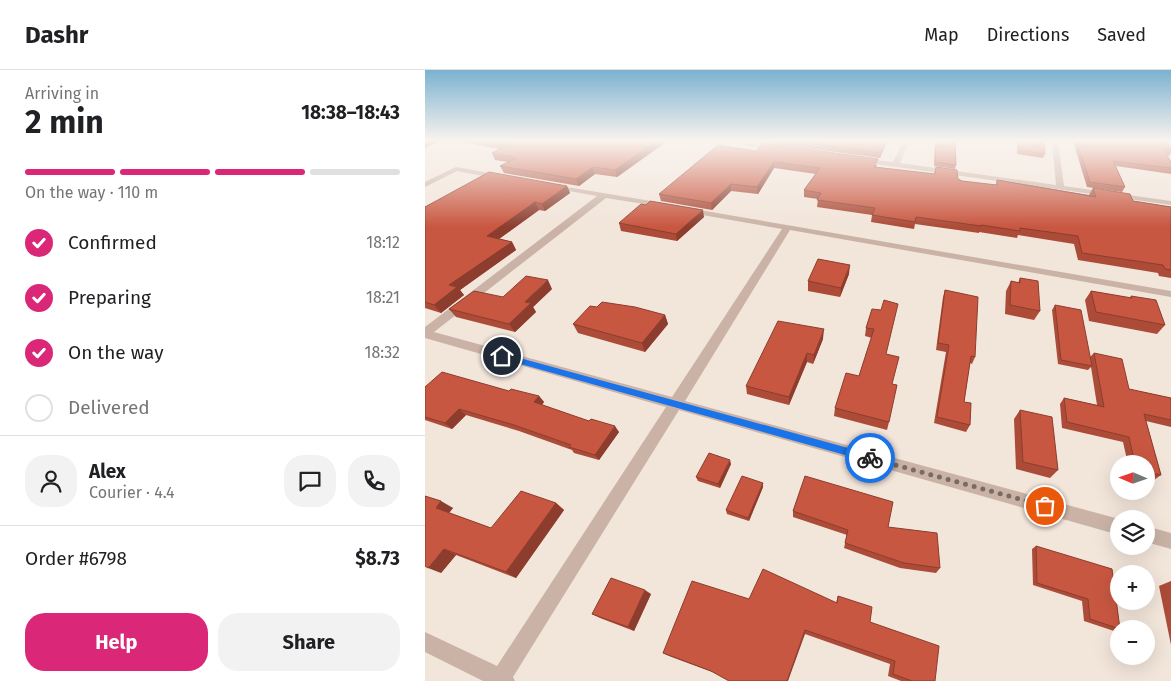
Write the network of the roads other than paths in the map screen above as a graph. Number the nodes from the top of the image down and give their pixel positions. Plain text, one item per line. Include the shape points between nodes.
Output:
1 (455, 170) edge
2 (459, 170) edge
3 (929, 170) edge
4 (1058, 170) edge
5 (511, 179) edge
6 (539, 184) edge
7 (425, 185) edge
8 (1060, 188) junction
9 (604, 195) junction
10 (1171, 203) edge
11 (672, 207) edge
12 (681, 208) edge
13 (788, 227) junction
14 (1171, 294) edge
15 (425, 333) edge
16 (675, 404) junction
17 (1110, 524) edge
18 (1155, 537) edge
19 (1171, 541) edge
20 (425, 642) edge
21 (502, 680) edge

1 - 7 street
2 - 5 street
3 - 8 street
4 - 8 street
6 - 9 street
8 - 10 street
9 - 11 street
9 - 15 street
12 - 13 street
13 - 14 street
13 - 16 street
15 - 16 street
16 - 17 street
16 - 21 street
18 - 19 street
20 - 21 street

